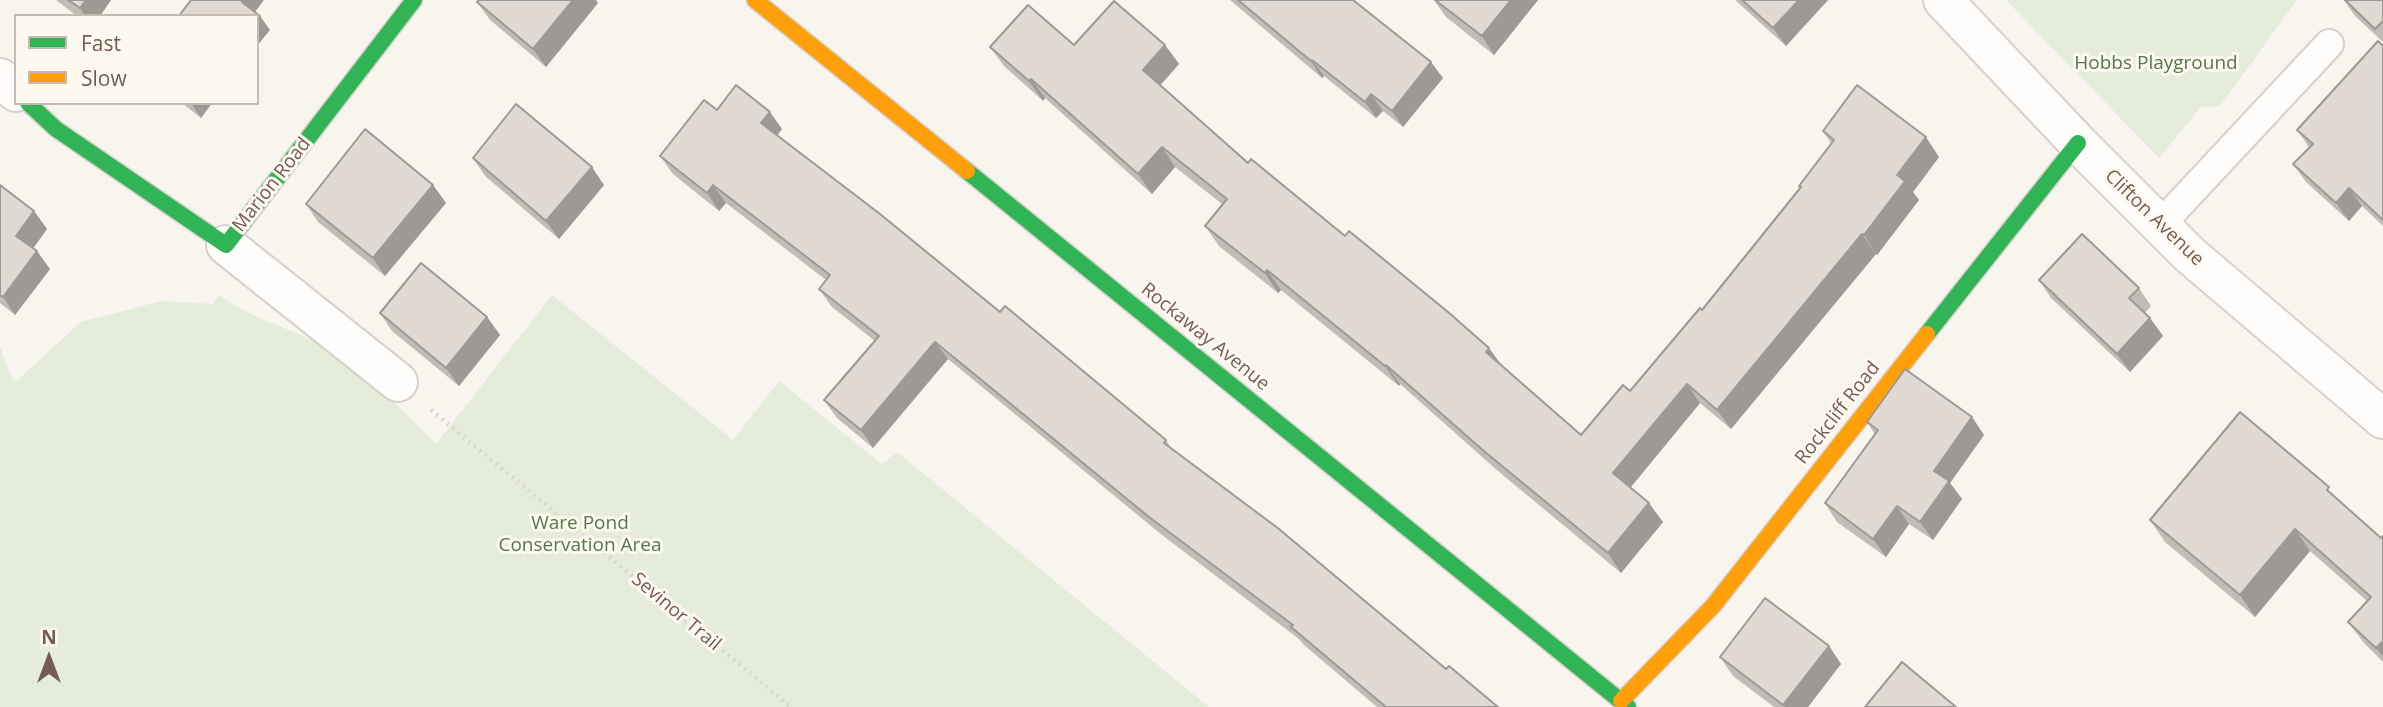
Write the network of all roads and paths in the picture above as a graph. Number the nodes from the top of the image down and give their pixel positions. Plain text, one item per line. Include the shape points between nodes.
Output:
1 (414, 0) edge
2 (755, 0) edge
3 (1942, 0) edge
4 (2329, 44) dead end
5 (0, 78) edge
6 (14, 90) edge
7 (30, 105) edge
8 (2078, 143) junction
9 (2160, 225) junction
10 (226, 245) junction
11 (398, 382) joint
12 (2383, 419) edge
13 (1625, 704) edge
14 (791, 707) edge

1 - 10 street, Marion Road
2 - 13 street, Rockaway Avenue
3 - 8 street, Clifton Avenue
4 - 9 lane
5 - 6 street
7 - 10 street, Marion Road via 56,129
8 - 9 street, Clifton Avenue
8 - 13 street, Rockcliff Road via 1713,606
9 - 12 street, Clifton Avenue via 2190,256
10 - 11 street
11 - 14 path, Sevinor Trail

